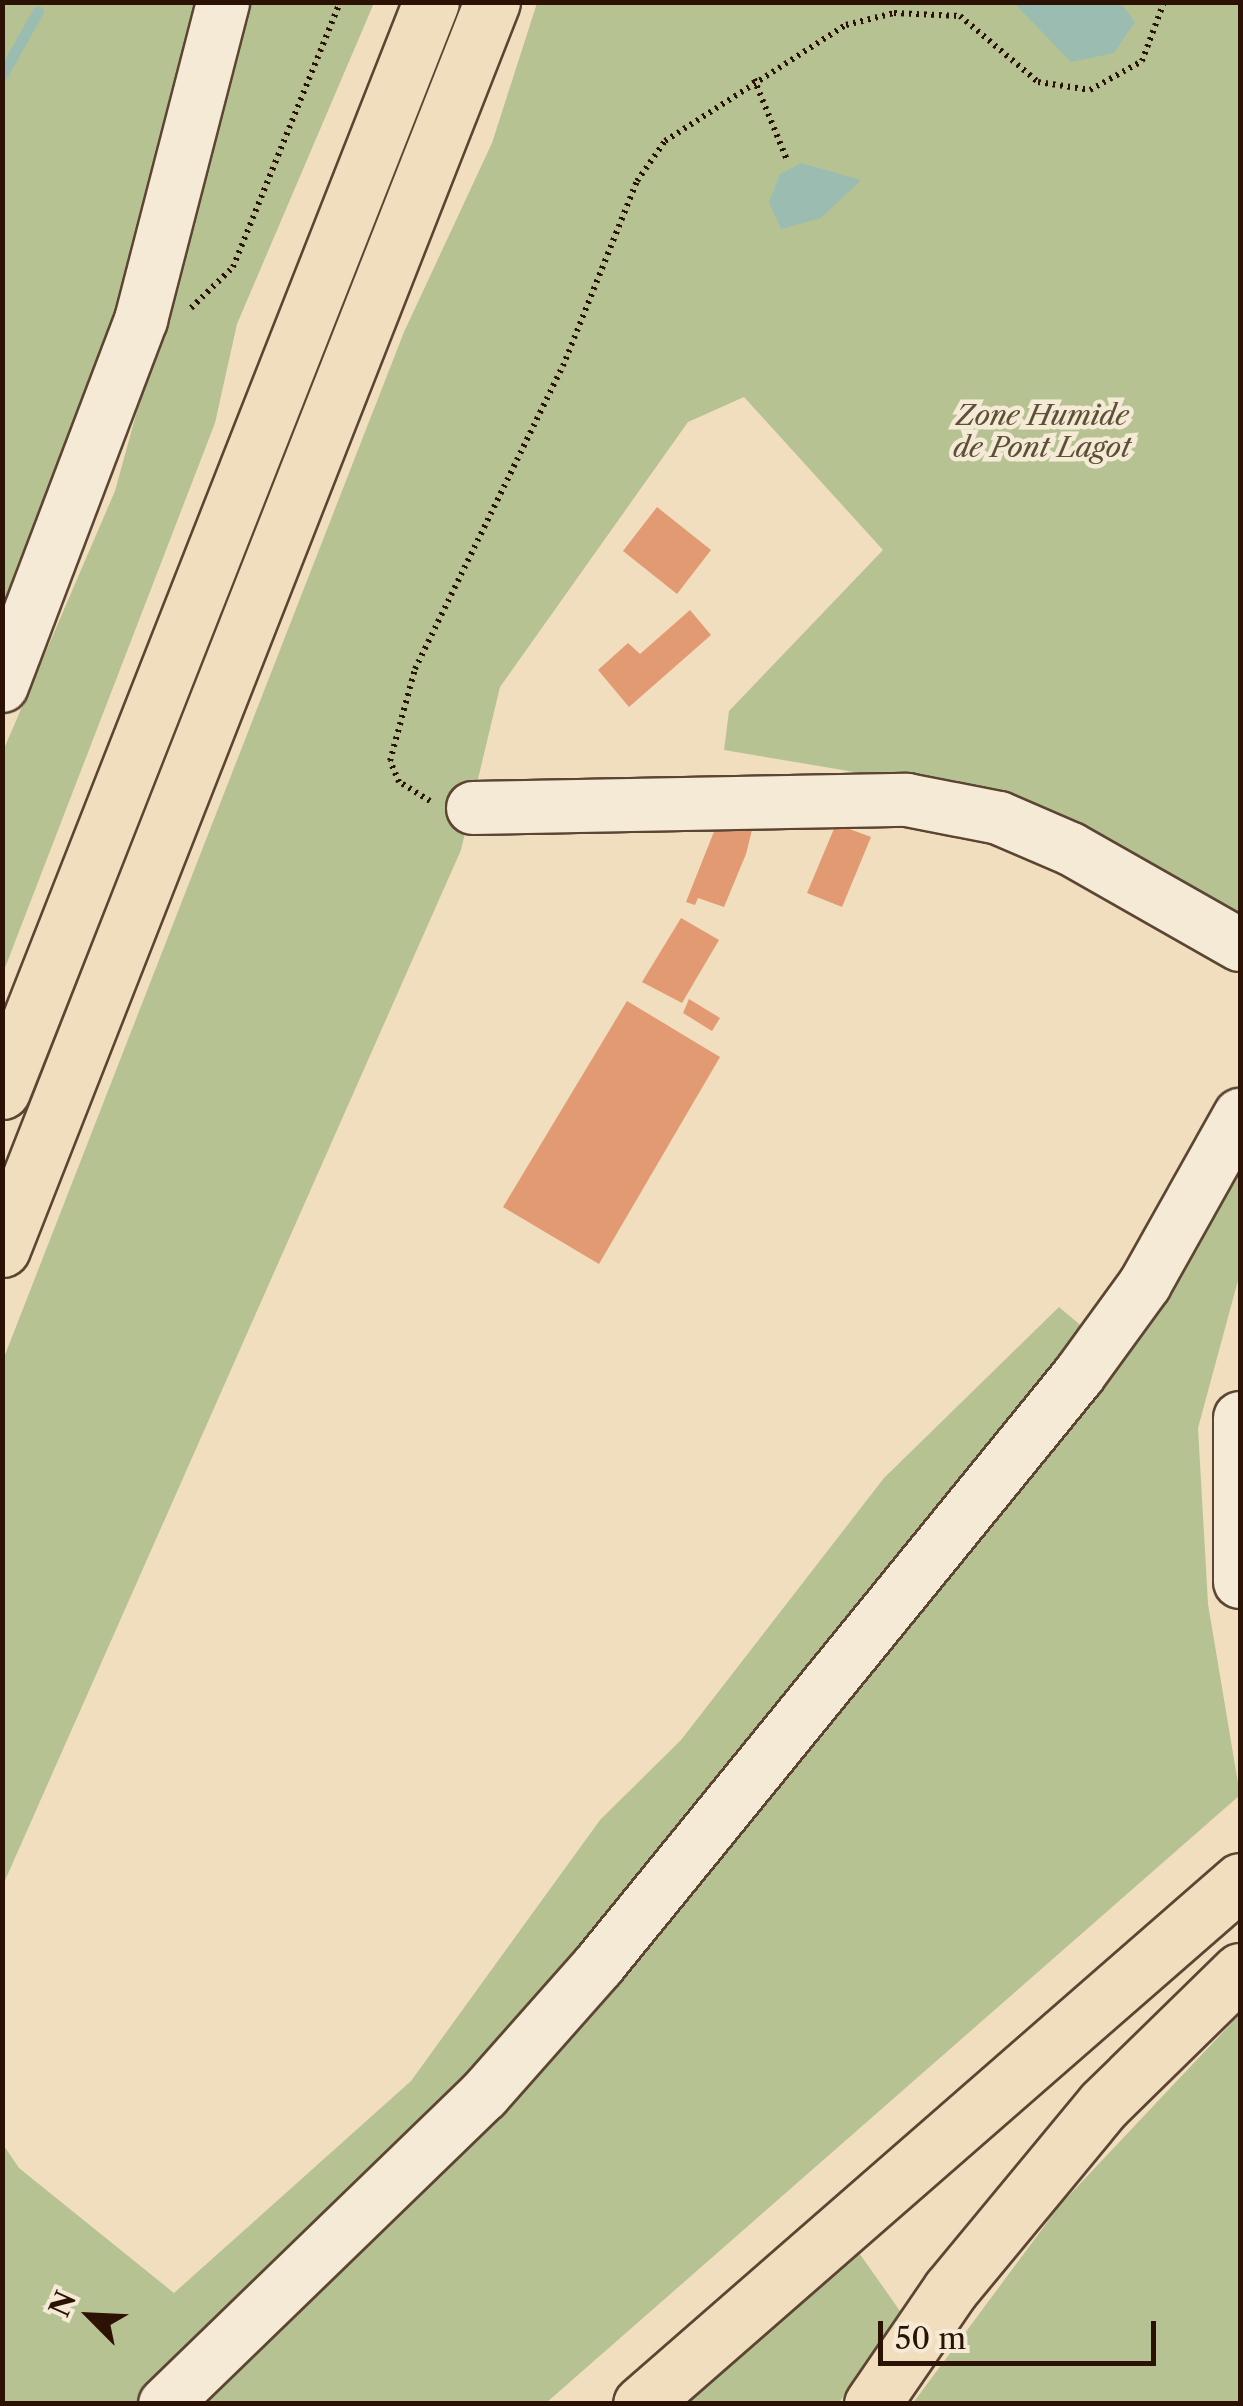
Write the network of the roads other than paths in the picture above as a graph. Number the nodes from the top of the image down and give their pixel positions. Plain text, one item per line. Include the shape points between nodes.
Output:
1 (223, 2) edge
2 (430, 2) edge
3 (492, 2) edge
4 (2, 686) edge
5 (472, 808) road end
6 (1240, 946) edge
7 (2, 1090) edge
8 (1240, 1115) edge
9 (2, 1249) edge
10 (1240, 1418) edge
11 (1240, 1582) edge
12 (1240, 1881) edge
13 (1240, 1971) edge
14 (165, 2404) edge
15 (640, 2404) edge
16 (872, 2404) edge

1 - 4 street via 141,320
2 - 7 highway
3 - 9 highway
5 - 6 street via 907,800 998,818 1053,841
8 - 14 street via 1145,1284 1079,1374 599,1965 484,2095
10 - 11 street
12 - 15 highway
13 - 16 highway via 1104,2104 950,2290

